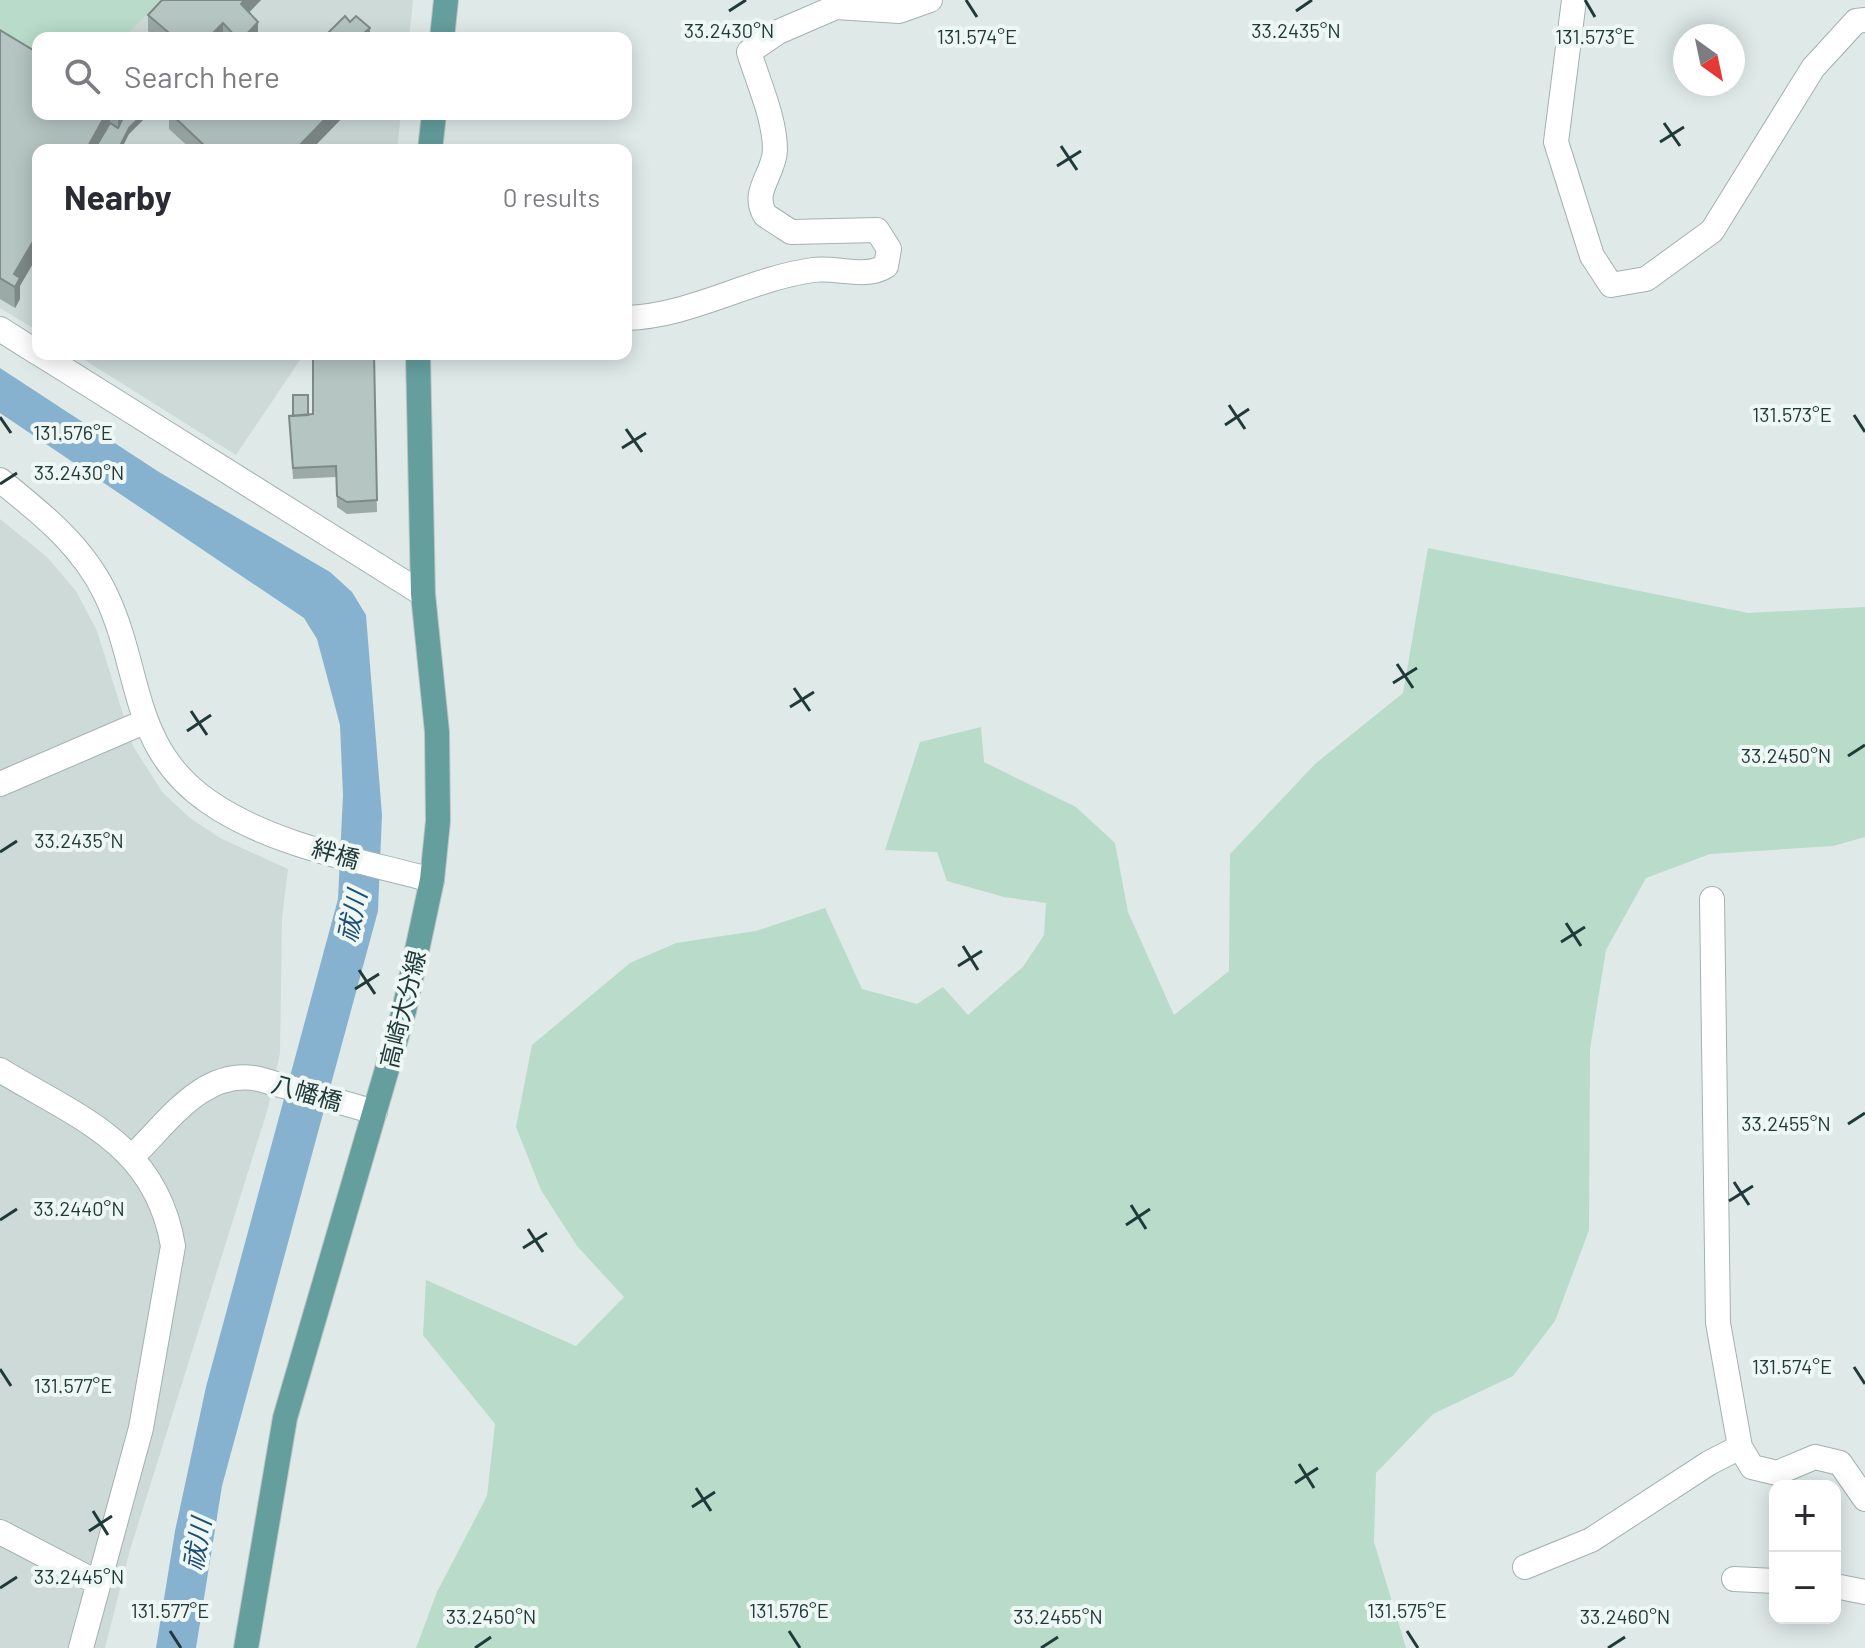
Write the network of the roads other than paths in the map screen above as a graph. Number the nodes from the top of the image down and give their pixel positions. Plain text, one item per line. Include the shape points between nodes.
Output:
1 (446, 0) edge
2 (930, 0) edge
3 (1574, 0) edge
4 (1865, 20) edge
5 (443, 32) edge
6 (433, 120) edge
7 (431, 144) edge
8 (632, 317) edge
9 (0, 329) edge
10 (32, 349) edge
11 (50, 360) edge
12 (418, 360) edge
13 (0, 480) edge
14 (423, 594) junction
15 (144, 722) junction
16 (0, 784) edge
17 (432, 880) junction
18 (1712, 899) dead end
19 (0, 1070) edge
20 (365, 1109) junction
21 (133, 1156) junction
22 (1740, 1447) junction
23 (1865, 1499) edge
24 (0, 1532) edge
25 (1525, 1567) dead end
26 (1734, 1579) dead end
27 (1769, 1581) edge
28 (98, 1583) junction
29 (1841, 1587) edge
30 (1865, 1592) edge
31 (81, 1648) edge
32 (246, 1648) edge

1 - 5 main road
2 - 8 street via 899,11 836,7 778,32 749,52 774,136 773,161 759,192 765,215 791,232 877,230 889,249 886,266 876,272 812,270 670,313
3 - 4 street via 1556,142 1592,256 1611,285 1646,279 1712,231 1813,68 1856,21
6 - 7 main road
9 - 10 street
11 - 14 street
12 - 14 main road, 高崎大分線
13 - 15 street, 絆橋 via 76,547 106,594
14 - 17 main road, 高崎大分線 via 437,732 438,821
15 - 16 street
15 - 17 street, 絆橋 via 157,749 206,801 244,824
17 - 20 main road, 高崎大分線 via 404,1011
18 - 22 street via 1718,1323
19 - 21 street via 112,1137
20 - 21 street, 八幡橋 via 244,1075 213,1082
20 - 32 main road, 高崎大分線 via 285,1418
21 - 28 street via 159,1198 173,1246 141,1428
22 - 23 street via 1752,1467 1777,1473 1815,1457 1840,1463
22 - 25 street via 1591,1540
24 - 28 street
26 - 27 street
28 - 31 street
29 - 30 street

